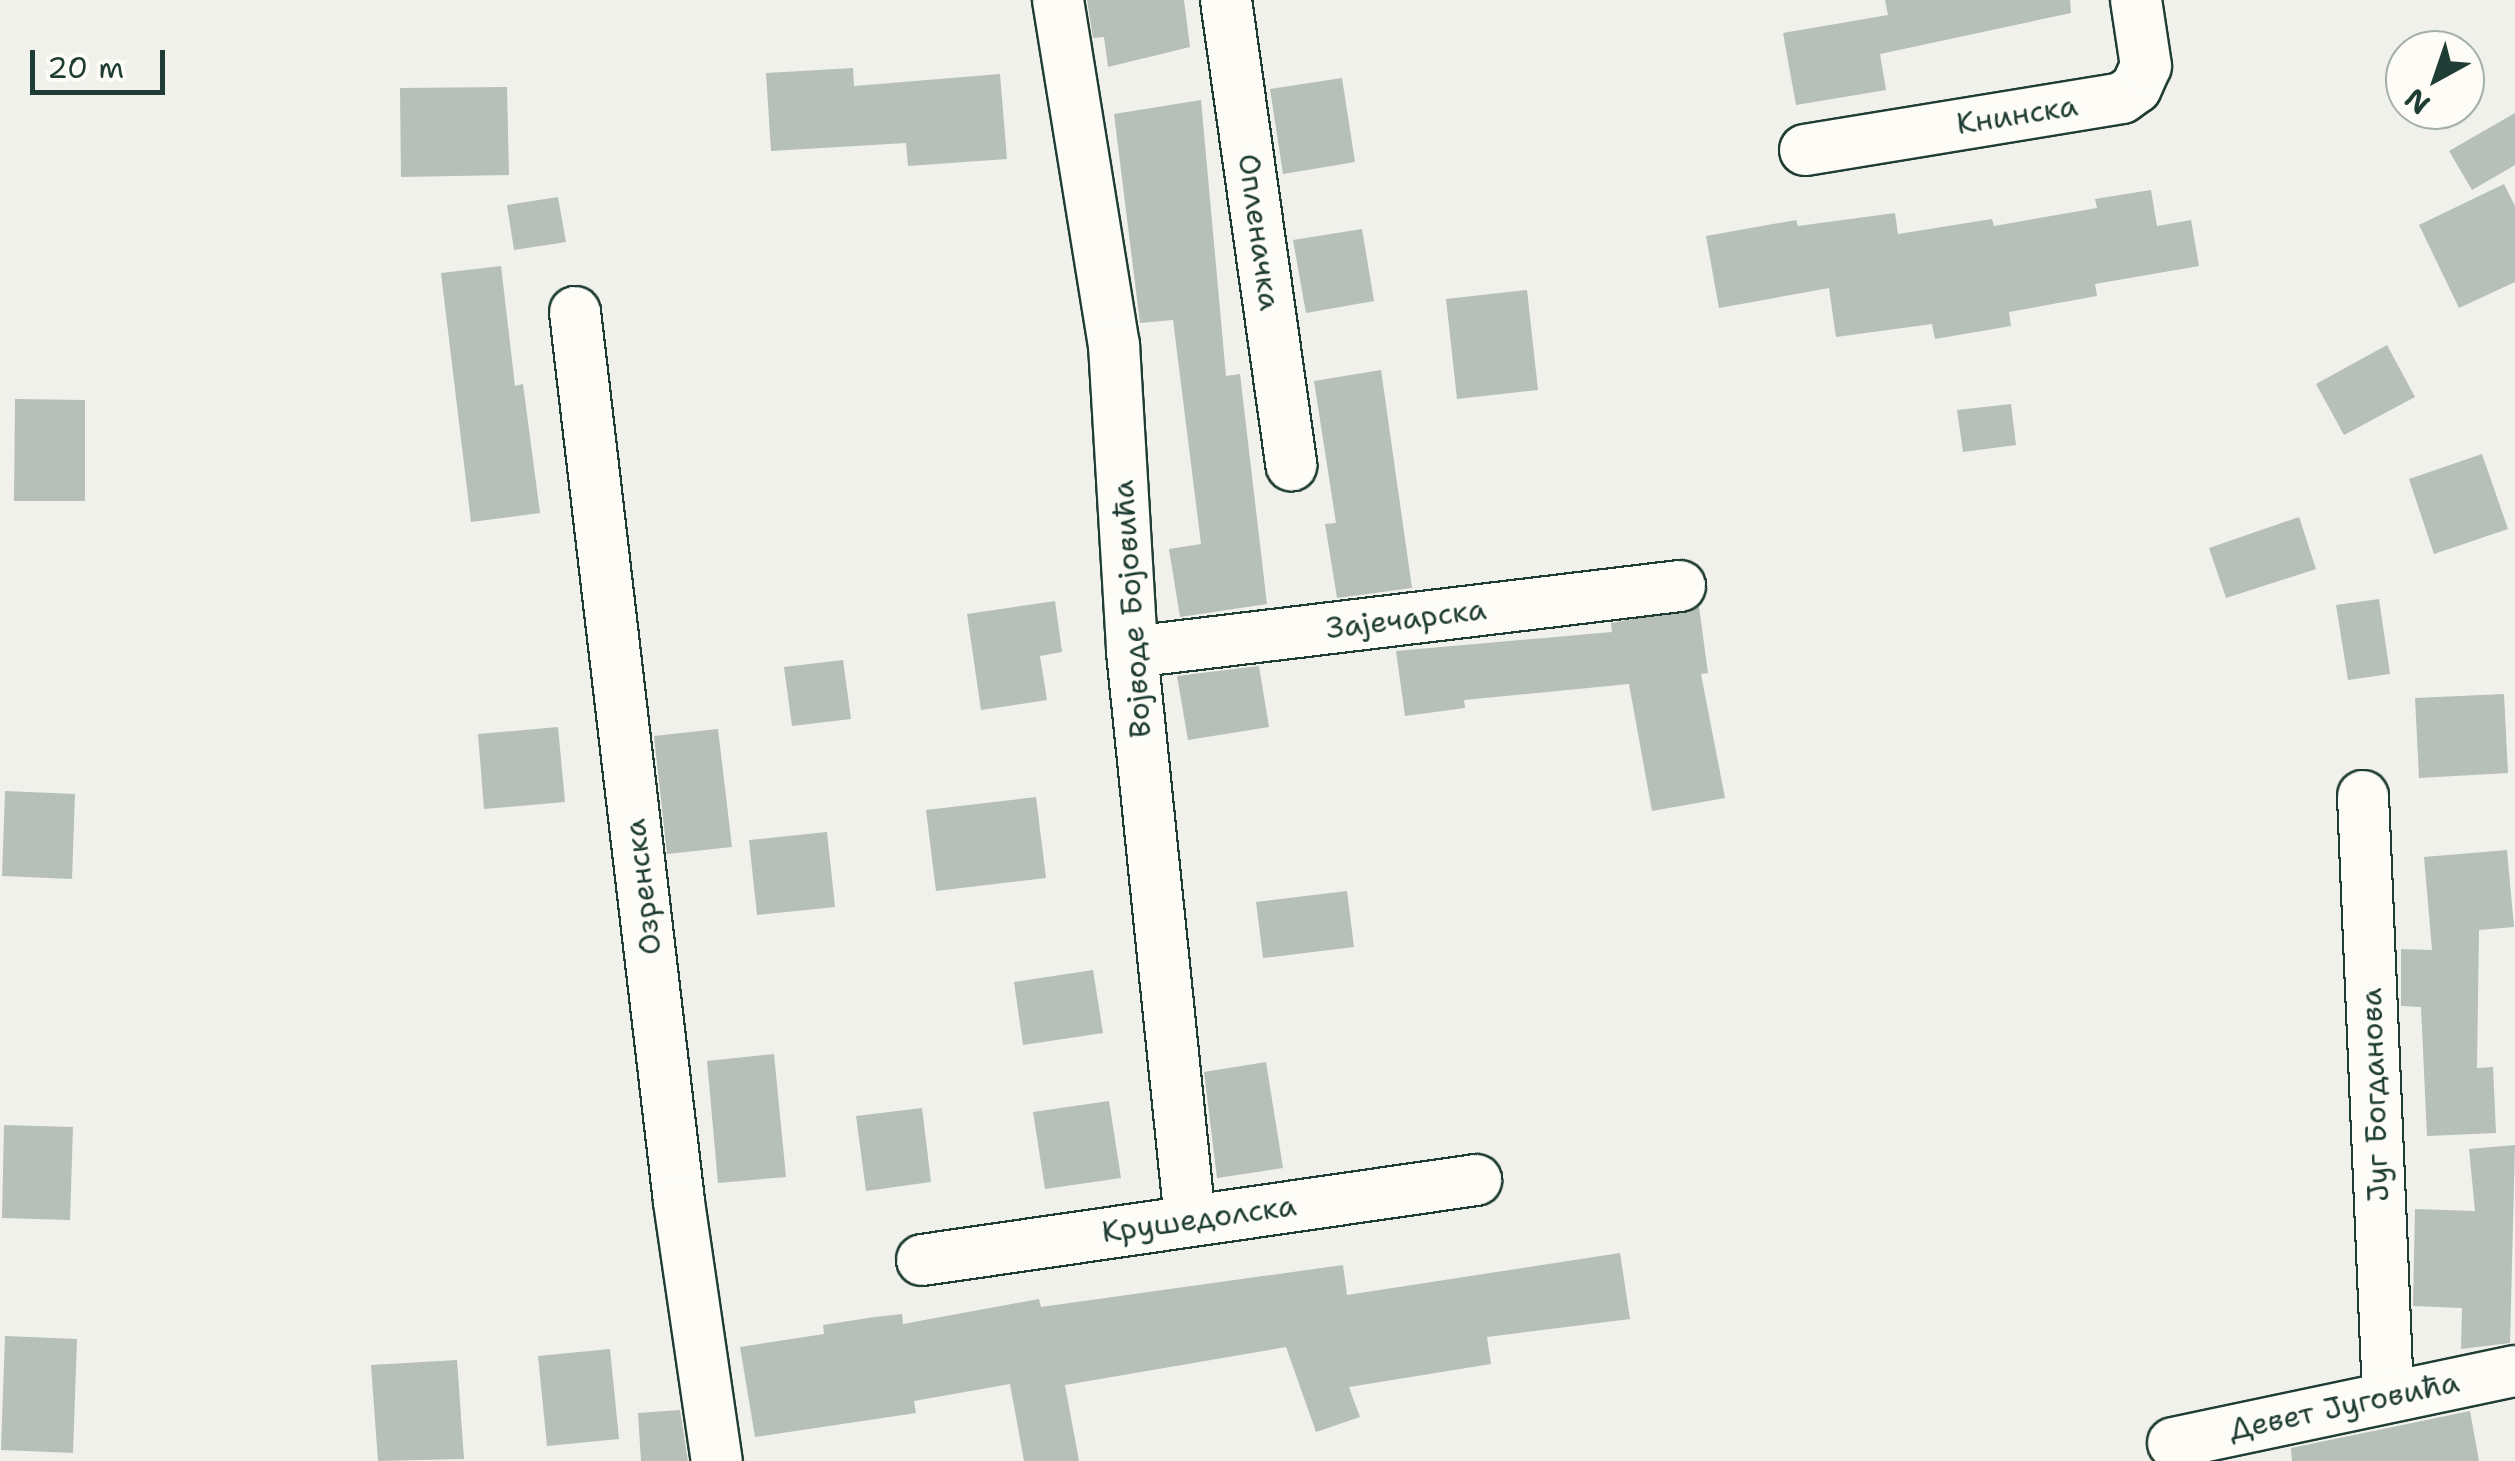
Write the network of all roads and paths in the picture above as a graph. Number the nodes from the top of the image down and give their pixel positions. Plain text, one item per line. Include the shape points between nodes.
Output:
1 (1058, 0) edge
2 (1226, 0) edge
3 (2136, 0) edge
4 (1804, 150) dead end
5 (575, 312) dead end
6 (1292, 465) dead end
7 (1680, 586) dead end
8 (1132, 652) junction
9 (2363, 796) dead end
10 (1476, 1180) dead end
11 (1190, 1220) junction
12 (922, 1260) dead end
13 (2515, 1371) edge
14 (2388, 1395) junction
15 (2174, 1443) dead end
16 (717, 1461) edge

1 - 8 street, Војводе Бојовића via 1114,345
2 - 6 street, Опленачка
3 - 4 street, Книнска via 2146,66 2136,88 2122,98
5 - 16 street, Озренска via 679,1202
7 - 8 street, Зајечарска
8 - 11 street, Војводе Бојовића
9 - 14 street, Југ Богданова
10 - 11 street, Крушедолска
11 - 12 street, Крушедолска
13 - 14 street, Девет Југовића
14 - 15 street, Девет Југовића

